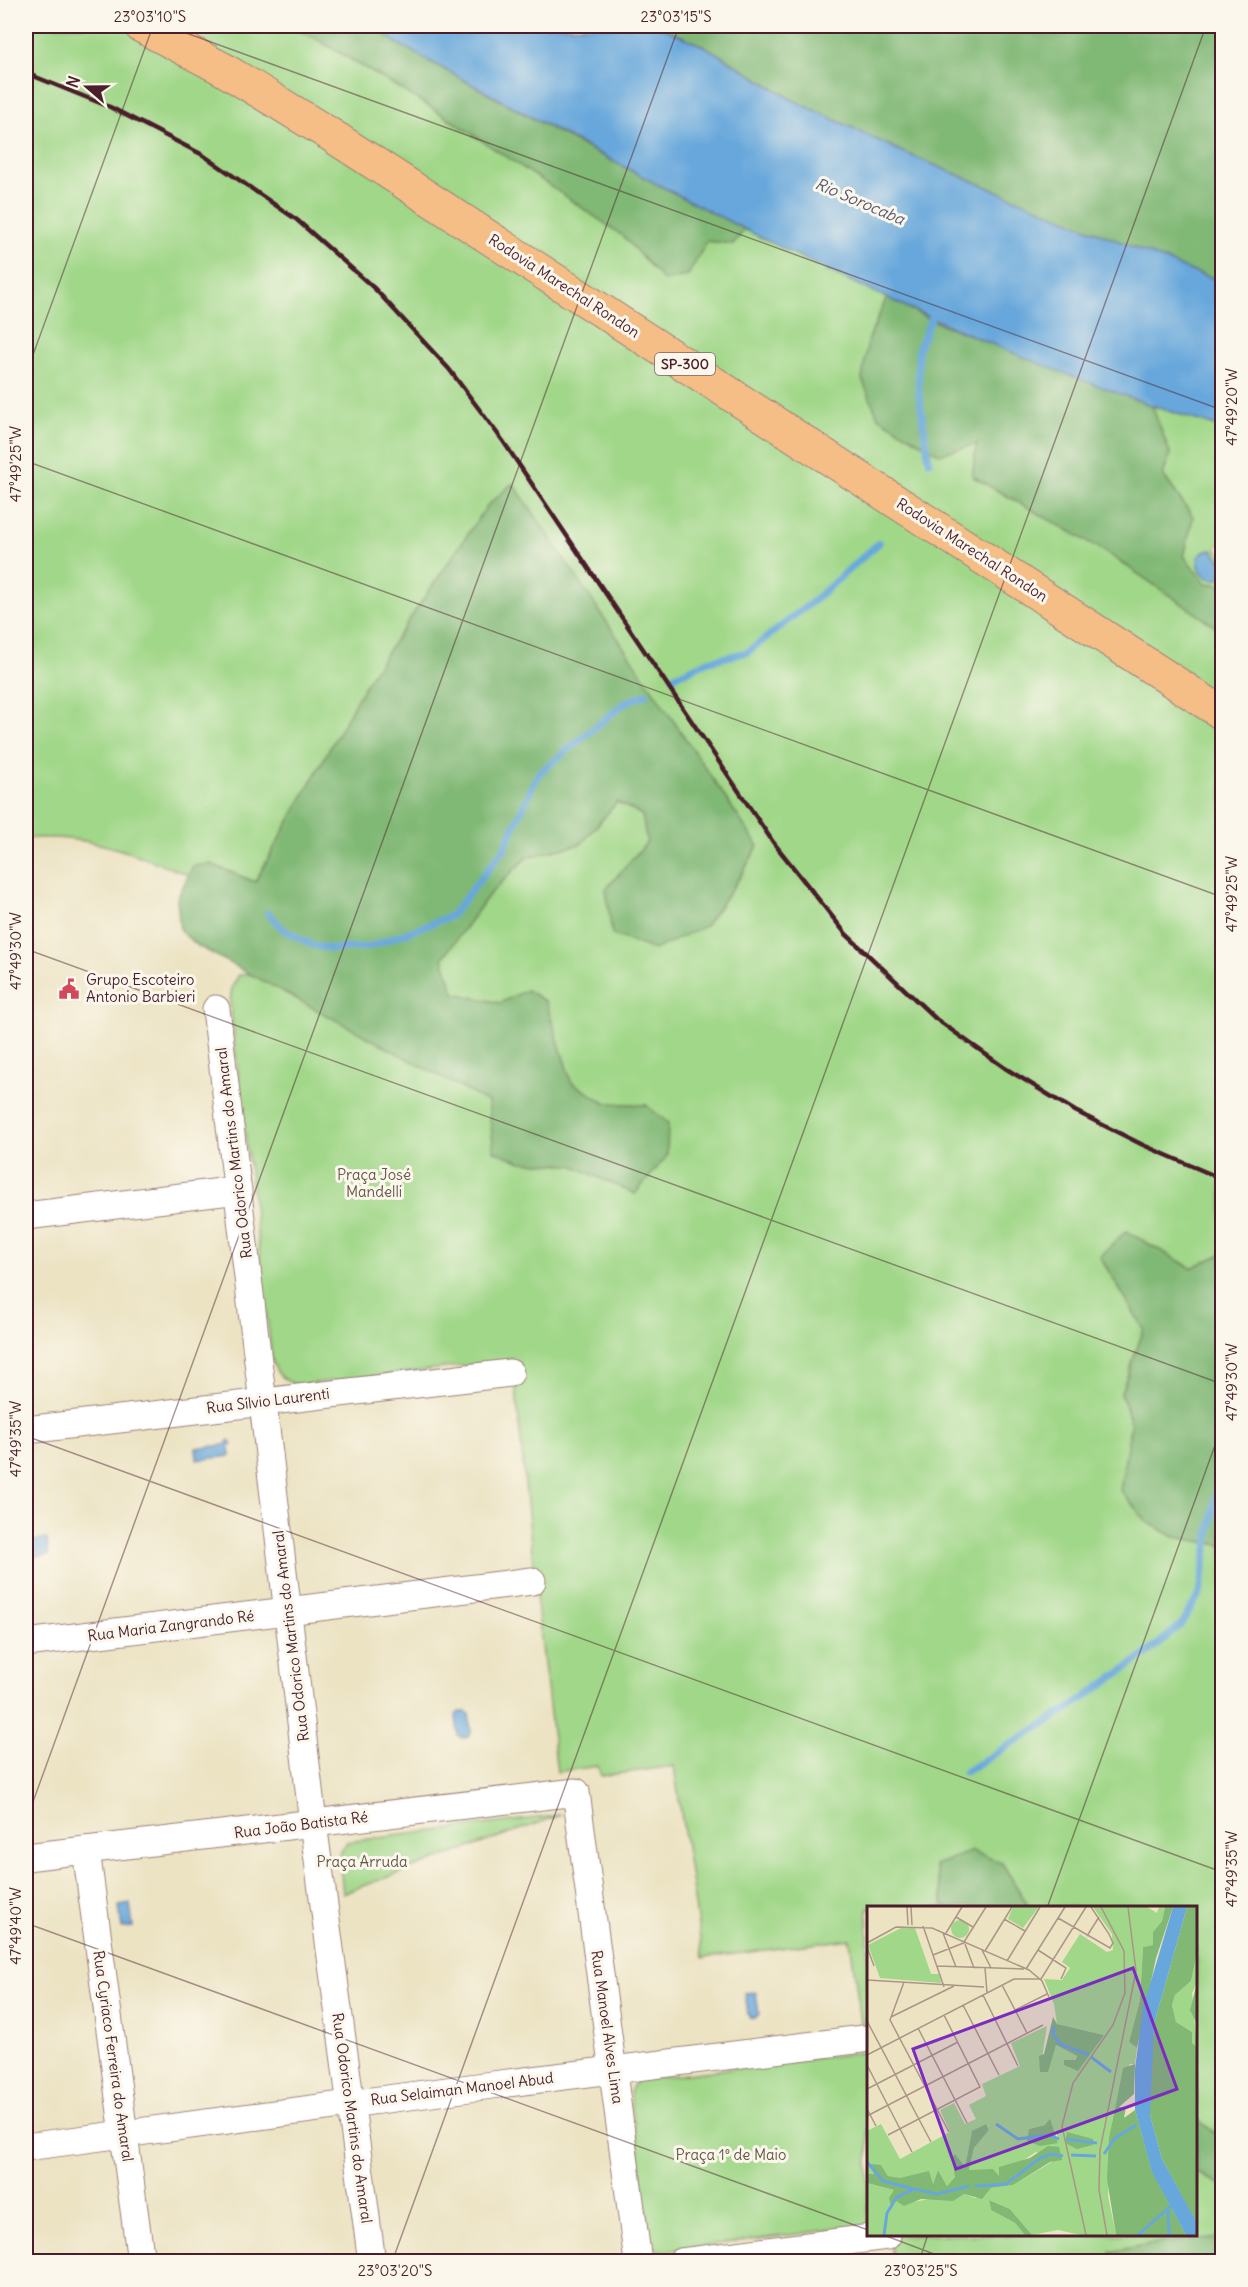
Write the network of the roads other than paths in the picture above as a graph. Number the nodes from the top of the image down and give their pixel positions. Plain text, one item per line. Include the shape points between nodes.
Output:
1 (141, 26) edge
2 (1222, 713) edge
3 (216, 1009) dead end
4 (238, 1190) junction
5 (26, 1216) edge
6 (510, 1373) dead end
7 (263, 1401) junction
8 (26, 1430) edge
9 (532, 1581) dead end
10 (288, 1611) junction
11 (26, 1643) edge
12 (576, 1792) joint
13 (313, 1823) junction
14 (86, 1850) junction
15 (26, 1857) edge
16 (863, 2038) dead end
17 (613, 2069) junction
18 (350, 2103) junction
19 (123, 2133) junction
20 (26, 2147) edge
21 (887, 2236) dead end
22 (141, 2262) edge
23 (372, 2262) edge
24 (638, 2262) edge
25 (681, 2262) edge

1 - 2 main road, Rodovia Marechal Rondon / SP-300 via 223,69 322,129
3 - 4 street, Rua Odorico Martins do Amaral
4 - 5 street
4 - 7 street, Rua Odorico Martins do Amaral
6 - 7 street, Rua Sílvio Laurenti
7 - 8 street, Rua Sílvio Laurenti
7 - 10 street, Rua Odorico Martins do Amaral
9 - 10 street, Rua Maria Zangrando Ré
10 - 11 street, Rua Maria Zangrando Ré
10 - 13 street, Rua Odorico Martins do Amaral
12 - 13 street, Rua João Batista Ré
12 - 17 street, Rua Manoel Alves Lima
13 - 14 street, Rua João Batista Ré
13 - 18 street, Rua Odorico Martins do Amaral
14 - 15 street, Rua João Batista Ré
14 - 19 street, Rua Cyriaco Ferreira do Amaral
16 - 17 street, Rua Selaiman Manoel Abud
17 - 18 street, Rua Selaiman Manoel Abud
17 - 24 street, Rua Manoel Alves Lima
18 - 19 street, Rua Selaiman Manoel Abud
18 - 23 street, Rua Odorico Martins do Amaral
19 - 20 street, Rua Selaiman Manoel Abud
19 - 22 street, Rua Cyriaco Ferreira do Amaral
21 - 25 street

